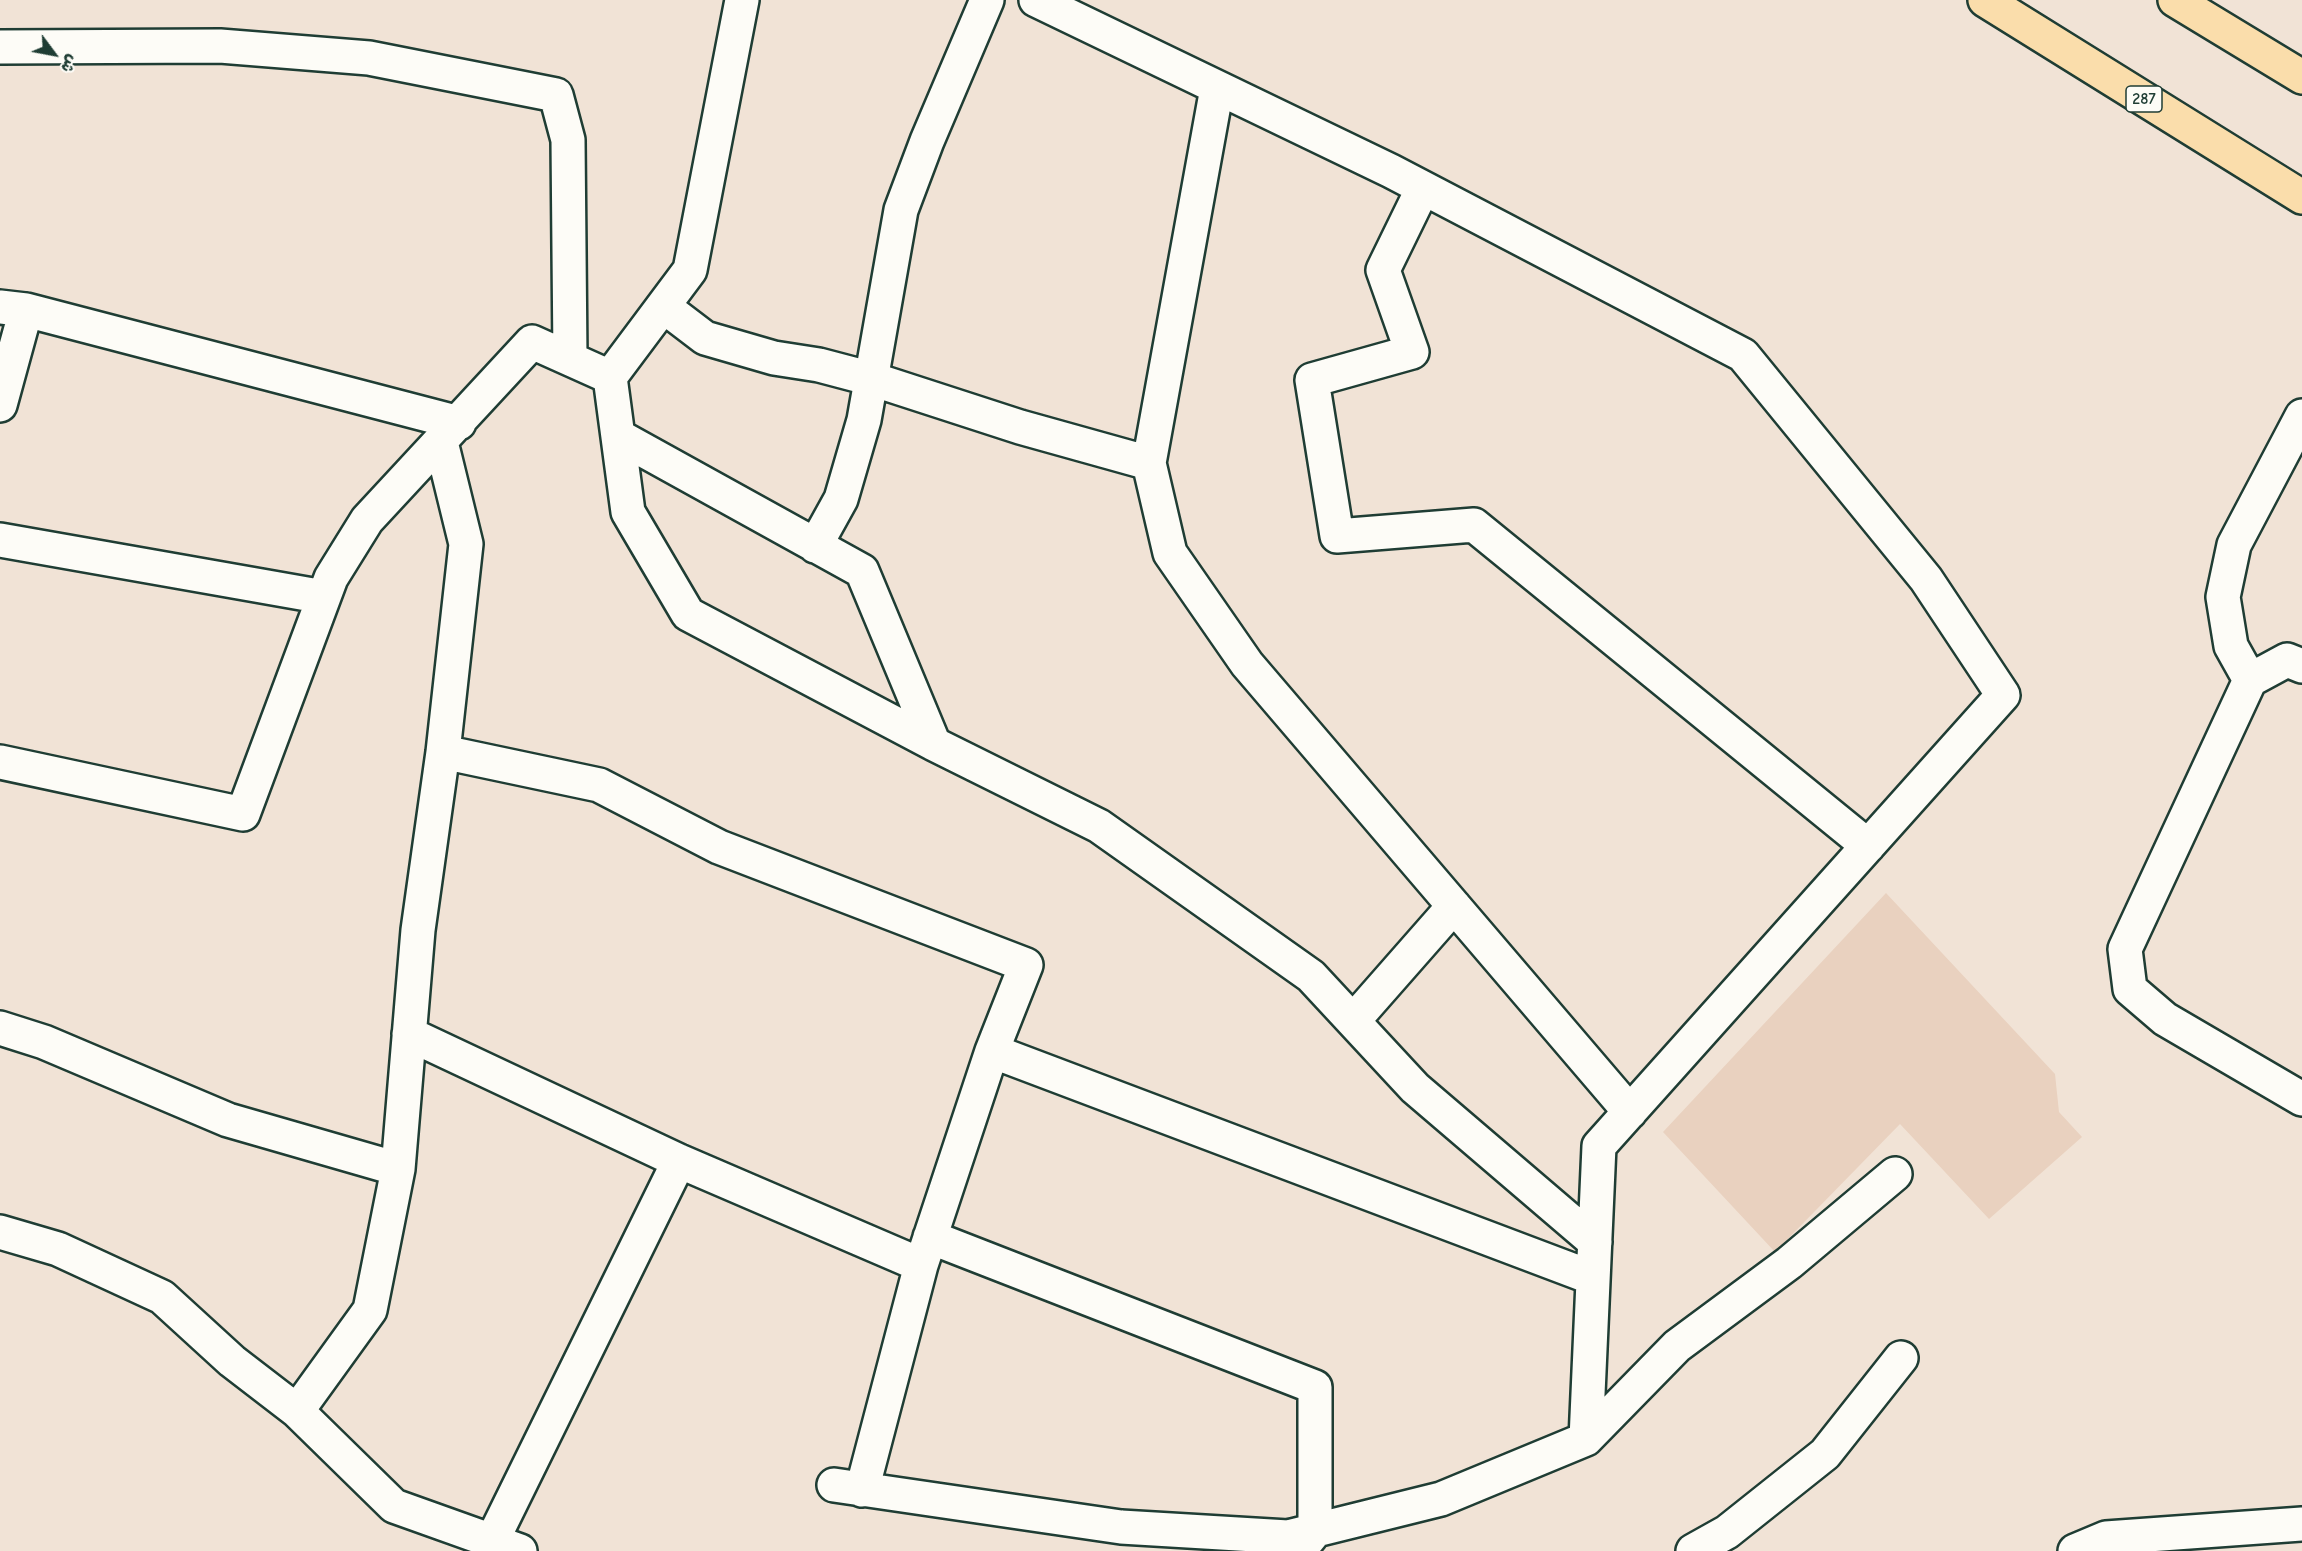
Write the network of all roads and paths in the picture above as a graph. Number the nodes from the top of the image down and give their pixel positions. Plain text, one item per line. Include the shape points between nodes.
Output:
1 (742, 0) edge
2 (987, 0) edge
3 (1036, 0) edge
4 (1985, 0) edge
5 (2175, 0) edge
6 (0, 47) edge
7 (2302, 77) edge
8 (1217, 88) junction
9 (1423, 188) junction
10 (2302, 197) edge
11 (663, 306) junction
12 (13, 308) edge
13 (570, 359) junction
14 (610, 377) junction
15 (872, 379) junction
16 (0, 405) edge
17 (2302, 416) edge
18 (450, 432) junction
19 (618, 436) junction
20 (1149, 462) junction
21 (0, 540) edge
22 (815, 546) junction
23 (324, 597) junction
24 (2302, 666) edge
25 (2250, 680) junction
26 (934, 744) junction
27 (442, 752) junction
28 (0, 762) edge
29 (1868, 846) junction
30 (1454, 906) junction
31 (1353, 1021) junction
32 (0, 1028) edge
33 (409, 1034) junction
34 (992, 1051) junction
35 (2302, 1100) edge
36 (1630, 1112) junction
37 (679, 1161) junction
38 (398, 1169) junction
39 (1895, 1174) dead end
40 (0, 1232) edge
41 (1595, 1242) junction
42 (926, 1251) junction
43 (1593, 1278) junction
44 (1901, 1358) dead end
45 (297, 1411) junction
46 (1586, 1439) junction
47 (2302, 1524) edge
48 (1307, 1541) edge
49 (506, 1546) edge
50 (1693, 1551) edge
51 (2075, 1551) edge

1 - 11 street via 690,270
2 - 15 street via 901,210
3 - 8 street
4 - 10 main road, 287
5 - 7 main road
6 - 13 street via 220,46 357,57 556,95 568,140
8 - 9 street
8 - 20 street
9 - 29 street via 1743,355 1926,579 2004,695
9 - 29 street via 1383,270 1412,352 1311,380 1336,536 1474,525
11 - 14 street
11 - 15 street via 705,338
12 - 16 street
12 - 18 street
13 - 14 street
13 - 18 street via 532,342
14 - 19 street
15 - 20 street via 1020,427
15 - 22 street via 841,499
17 - 25 street via 2234,545 2223,597 2231,646
18 - 23 street via 367,520 331,578
18 - 27 street via 466,544
19 - 22 street
19 - 26 street via 628,512 688,614
20 - 30 street via 1170,553 1247,664
21 - 23 street
22 - 26 street via 862,571
23 - 28 street via 243,814
24 - 25 street via 2287,660
25 - 35 street via 2125,949 2130,989 2165,1019
26 - 31 street via 1098,826 1311,976
27 - 33 street via 418,930
27 - 34 street via 598,785 719,847 1026,965
29 - 36 street
30 - 31 street
30 - 36 street
31 - 41 street via 1415,1088
32 - 38 street via 44,1042 228,1120
33 - 37 street
33 - 38 street
34 - 42 street
34 - 43 street
36 - 41 street via 1599,1146
37 - 42 street
37 - 49 street
38 - 45 street via 370,1310
39 - 46 street via 1789,1263 1677,1346
40 - 45 street via 58,1249 162,1297 232,1361
41 - 43 street
42 - 48 street via 1315,1387
42 - 48 street via 848,1487 1121,1527
43 - 46 street
44 - 50 street via 1825,1454 1727,1532
45 - 49 street via 394,1506
46 - 48 street via 1441,1499
47 - 51 street via 2106,1538

